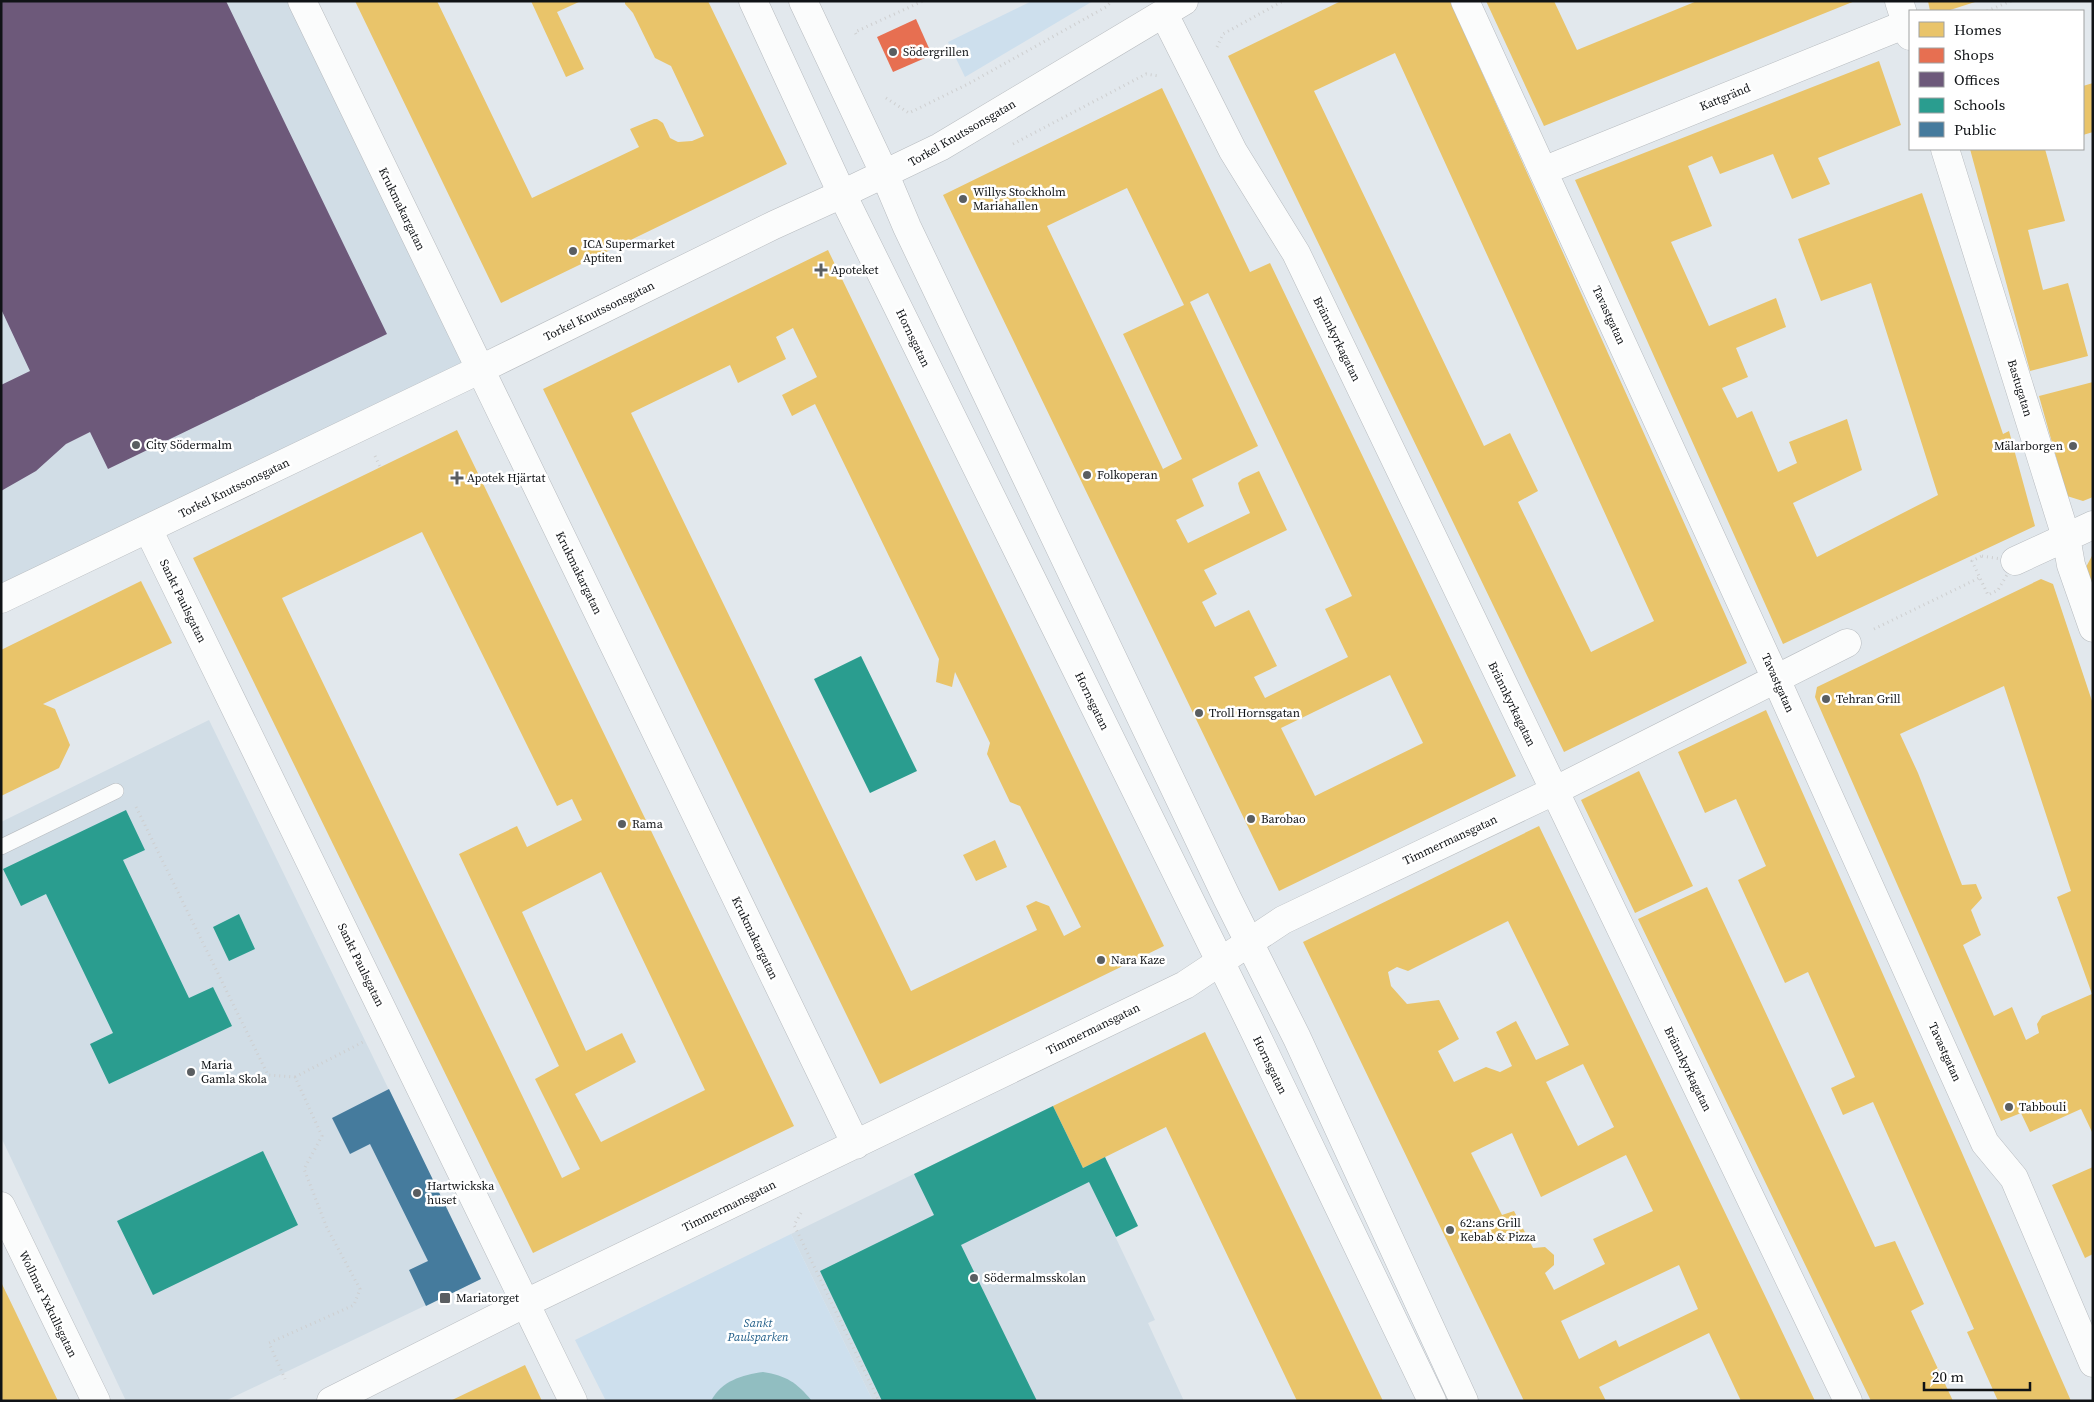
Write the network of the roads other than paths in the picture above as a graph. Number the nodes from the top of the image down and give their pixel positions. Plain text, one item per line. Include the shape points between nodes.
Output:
1 (302, 1) edge
2 (753, 1) edge
3 (803, 1) edge
4 (1465, 1) edge
5 (1174, 8) edge
6 (1905, 20) edge
7 (1946, 150) edge
8 (1543, 171) junction
9 (886, 175) junction
10 (842, 194) junction
11 (481, 369) junction
12 (2093, 524) edge
13 (148, 529) junction
14 (2066, 537) junction
15 (2014, 561) dead end
16 (1, 600) edge
17 (2093, 628) edge
18 (1847, 643) dead end
19 (1776, 679) junction
20 (116, 791) road end
21 (1554, 791) junction
22 (1, 847) edge
23 (1249, 943) junction
24 (1220, 962) junction
25 (856, 1145) junction
26 (1, 1206) edge
27 (526, 1303) junction
28 (2093, 1363) edge
29 (96, 1401) edge
30 (332, 1401) edge
31 (573, 1401) edge
32 (1432, 1401) edge
33 (1464, 1401) edge
34 (1848, 1401) edge

1 - 11 street, Krukmakargatan
2 - 10 street, Hornsgatan
3 - 9 street
4 - 8 street, Tavastgatan
5 - 9 street, Torkel Knutssonsgatan
5 - 21 street, Brännkyrkagatan via 1233,151 1296,253
6 - 8 street, Kattgränd
7 - 14 street, Bastugatan
8 - 19 street, Tavastgatan
9 - 10 street, Torkel Knutssonsgatan
9 - 23 street via 907,227
10 - 11 street, Torkel Knutssonsgatan
10 - 24 street, Hornsgatan
11 - 13 street, Torkel Knutssonsgatan
11 - 25 street, Krukmakargatan
12 - 14 street
13 - 16 street, Torkel Knutssonsgatan
13 - 27 street, Sankt Paulsgatan
14 - 15 street
14 - 17 street, Bastugatan via 2071,566
18 - 19 street, Timmermansgatan
19 - 21 street, Timmermansgatan
19 - 28 street, Tavastgatan via 1985,1143 2014,1178
20 - 22 lane
21 - 23 street, Timmermansgatan via 1291,916
21 - 34 street, Brännkyrkagatan
23 - 24 street, Timmermansgatan
23 - 33 street via 1297,1038
24 - 25 street, Timmermansgatan via 1185,985
24 - 32 street, Hornsgatan
25 - 27 street, Timmermansgatan
26 - 29 street, Wollmar Yxkullsgatan
27 - 30 street, Timmermansgatan
27 - 31 street, Sankt Paulsgatan

